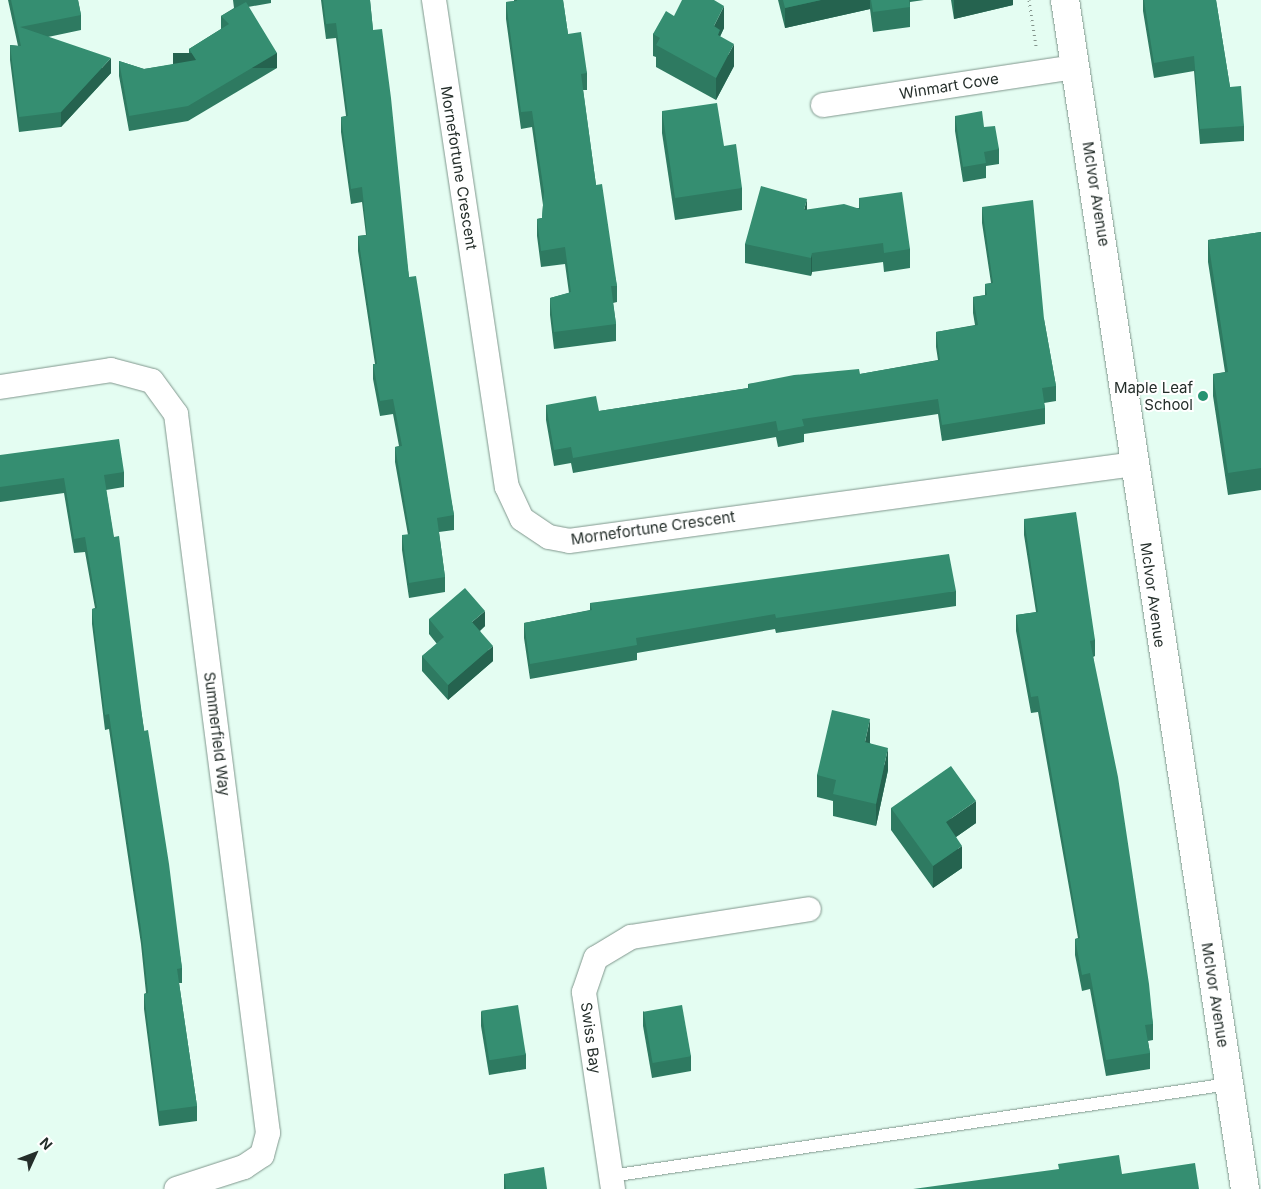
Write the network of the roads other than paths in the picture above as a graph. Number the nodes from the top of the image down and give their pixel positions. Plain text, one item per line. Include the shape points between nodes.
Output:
1 (434, 0) edge
2 (1065, 0) edge
3 (1075, 67) junction
4 (823, 105) dead end
5 (0, 387) edge
6 (1134, 464) junction
7 (808, 909) dead end
8 (1229, 1084) junction
9 (612, 1182) edge
10 (176, 1189) edge
11 (1244, 1189) edge

1 - 6 street, Mornefortune Crescent via 507,487 522,519 549,537 569,541
2 - 3 street, McIvor Avenue
3 - 4 street, Winmart Cove
3 - 6 street, McIvor Avenue
5 - 10 street, Summerfield Way via 111,370 152,381 176,414 268,1133 262,1155 244,1167
6 - 8 street, McIvor Avenue
7 - 9 street, Swiss Bay via 631,937 596,958 584,992
8 - 9 lane
8 - 11 street, McIvor Avenue

